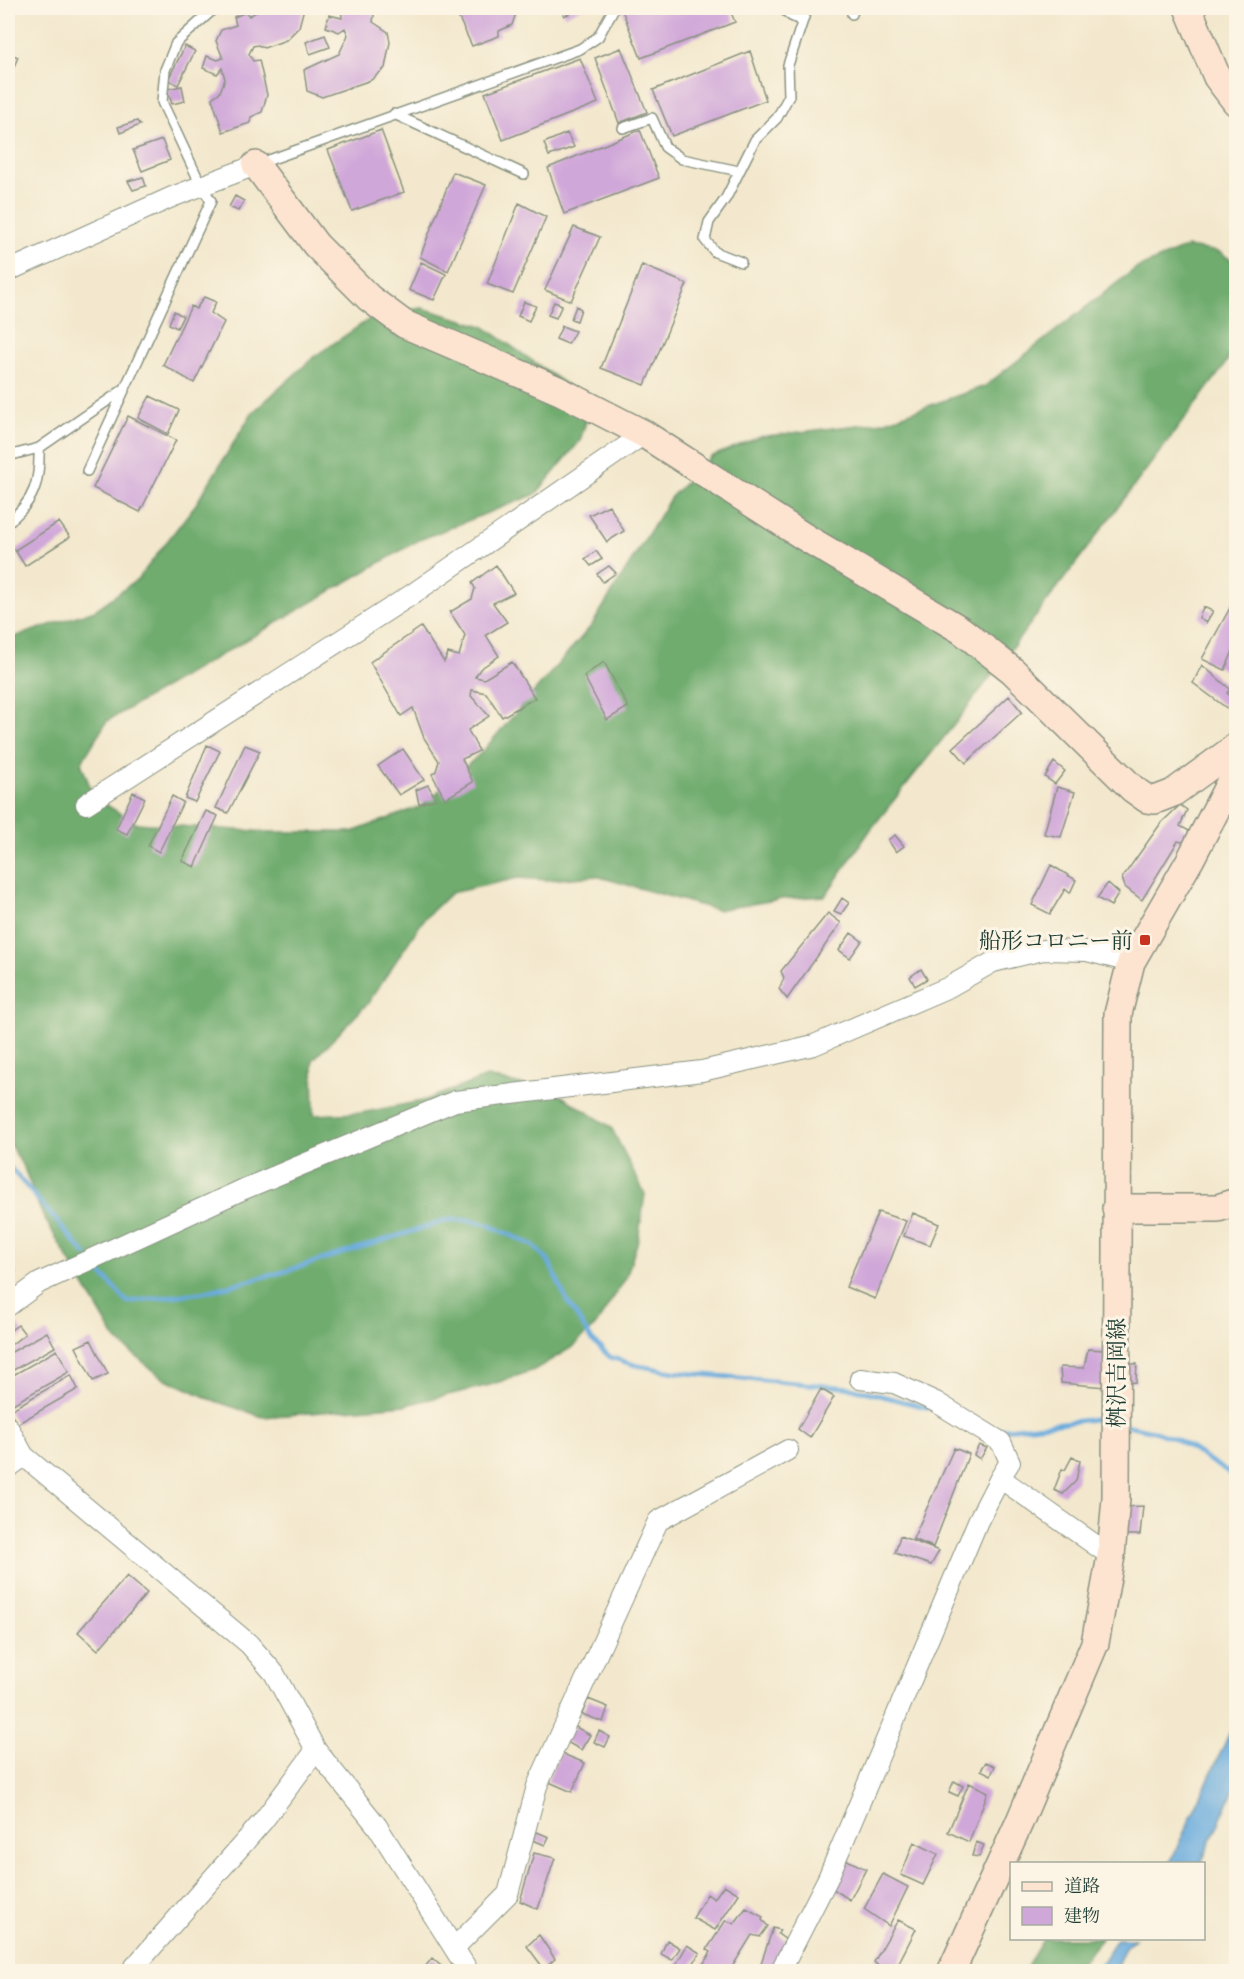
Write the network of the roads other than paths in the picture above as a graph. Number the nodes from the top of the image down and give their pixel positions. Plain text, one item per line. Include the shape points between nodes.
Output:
1 (214, 8) edge
2 (614, 8) edge
3 (782, 8) edge
4 (807, 8) edge
5 (1188, 8) edge
6 (802, 21) junction
7 (1236, 102) edge
8 (394, 114) junction
9 (623, 128) dead end
10 (256, 165) junction
11 (739, 171) junction
12 (524, 174) dead end
13 (201, 186) junction
14 (741, 262) dead end
15 (8, 271) edge
16 (125, 389) junction
17 (644, 434) junction
18 (39, 448) junction
19 (8, 456) edge
20 (87, 471) dead end
21 (8, 522) edge
22 (1236, 747) edge
23 (1236, 771) edge
24 (86, 804) dead end
25 (1131, 962) junction
26 (1236, 1202) edge
27 (1116, 1208) junction
28 (8, 1306) edge
29 (860, 1379) dead end
30 (8, 1427) edge
31 (788, 1450) dead end
32 (24, 1456) junction
33 (8, 1468) edge
34 (1000, 1478) junction
35 (1111, 1556) junction
36 (316, 1750) junction
37 (454, 1948) junction
38 (130, 1971) edge
39 (469, 1971) edge
40 (780, 1971) edge
41 (951, 1971) edge

1 - 13 lane via 176,43 165,70 162,102
2 - 8 lane via 598,37 580,49
3 - 6 lane
4 - 6 lane
5 - 7 street via 1217,77
6 - 11 lane via 788,65 789,96 777,118 755,140
8 - 10 lane
8 - 12 lane
9 - 11 lane via 652,118 665,147 682,159
10 - 13 street
10 - 17 street via 316,245 369,298 404,324 560,391
11 - 14 lane via 709,222 705,240 715,252
13 - 15 street
13 - 16 lane via 211,201
16 - 18 lane
16 - 20 lane
17 - 22 street via 803,536 962,630 1013,671 1117,775 1147,799 1173,793
17 - 24 street via 411,595
18 - 19 lane
18 - 21 lane via 40,477 22,510
23 - 25 street, 桝沢吉岡線
25 - 27 street, 桝沢吉岡線 via 1118,1014
25 - 28 street via 1087,951 1043,950 993,962 949,987 814,1045 702,1071 454,1101 244,1189 80,1264 39,1283
26 - 27 street via 1218,1208
27 - 35 street, 桝沢吉岡線 via 1116,1498
29 - 34 street via 894,1383 936,1402 1000,1442 1010,1462
30 - 32 street
31 - 37 street via 658,1521 537,1786 508,1894
32 - 33 street
32 - 36 street via 249,1644 274,1673
34 - 35 street
34 - 40 street via 978,1521 828,1878
35 - 41 street, 桝沢吉岡線 via 1095,1643
36 - 37 street via 377,1826
36 - 38 street via 263,1821
37 - 39 street

